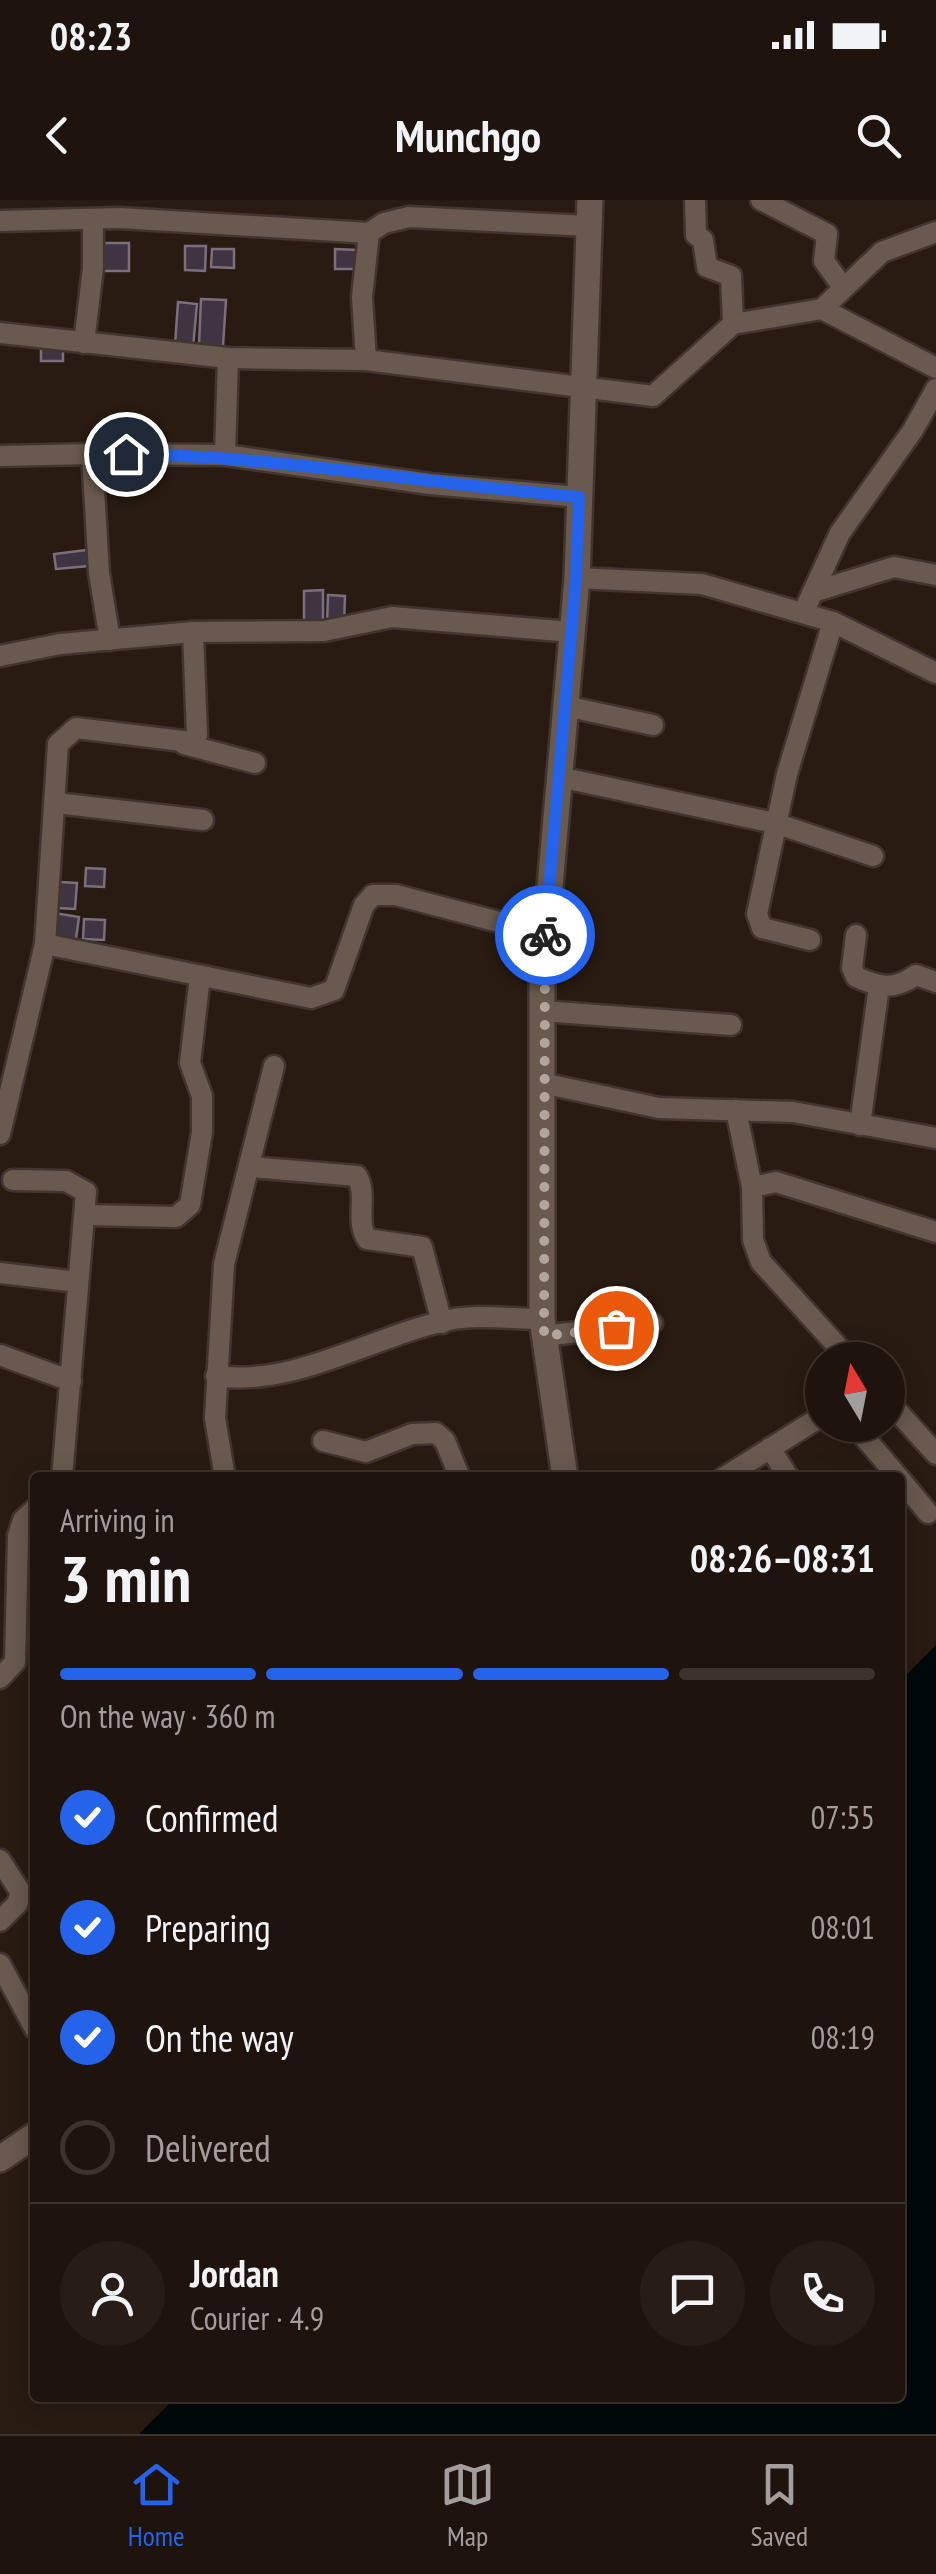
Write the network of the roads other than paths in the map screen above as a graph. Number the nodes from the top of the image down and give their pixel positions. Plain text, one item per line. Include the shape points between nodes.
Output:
1 (695, 200) edge
2 (760, 200) edge
3 (589, 213) edge
4 (0, 221) edge
5 (92, 221) junction
6 (369, 232) junction
7 (936, 232) edge
8 (842, 286) junction
9 (822, 309) junction
10 (734, 324) junction
11 (0, 334) edge
12 (84, 343) junction
13 (228, 358) junction
14 (366, 360) junction
15 (936, 368) edge
16 (583, 386) junction
17 (936, 388) edge
18 (92, 454) junction
19 (225, 455) junction
20 (0, 456) edge
21 (579, 497) junction
22 (936, 574) edge
23 (576, 578) junction
24 (808, 602) junction
25 (832, 622) junction
26 (193, 632) junction
27 (572, 632) junction
28 (110, 640) junction
29 (0, 656) edge
30 (936, 673) edge
31 (565, 706) junction
32 (654, 725) dead end
33 (184, 744) junction
34 (255, 763) dead end
35 (559, 777) junction
36 (56, 803) junction
37 (203, 820) dead end
38 (775, 824) junction
39 (873, 856) dead end
40 (545, 934) junction
41 (856, 935) dead end
42 (810, 940) dead end
43 (45, 944) junction
44 (200, 976) junction
45 (936, 982) edge
46 (880, 986) junction
47 (542, 1010) junction
48 (731, 1024) dead end
49 (274, 1066) dead end
50 (542, 1084) junction
51 (736, 1110) junction
52 (860, 1125) junction
53 (0, 1134) edge
54 (936, 1138) edge
55 (250, 1167) junction
56 (12, 1180) dead end
57 (752, 1186) junction
58 (87, 1216) junction
59 (936, 1232) edge
60 (0, 1273) edge
61 (78, 1282) junction
62 (442, 1323) junction
63 (652, 1323) dead end
64 (543, 1328) junction
65 (834, 1342) edge
66 (0, 1354) edge
67 (216, 1376) junction
68 (71, 1381) junction
69 (905, 1420) edge
70 (805, 1426) edge
71 (323, 1441) dead end
72 (868, 1442) edge
73 (770, 1448) junction
74 (936, 1454) edge
75 (63, 1472) edge
76 (224, 1472) edge
77 (458, 1472) edge
78 (564, 1472) edge
79 (732, 1472) edge
80 (785, 1472) edge
81 (894, 1472) edge
82 (905, 1485) edge
83 (928, 1512) dead end
84 (30, 1514) edge
85 (0, 1575) edge
86 (16, 1605) junction
87 (8, 1636) edge
88 (25, 1661) edge
89 (0, 1678) edge
90 (0, 1860) edge
91 (0, 1921) edge
92 (0, 1964) edge
93 (30, 2020) edge
94 (30, 2138) edge
95 (0, 2159) edge

1 - 10 street via 696,235 707,266 731,276
2 - 8 street via 824,231 824,261
3 - 6 street via 409,217
3 - 16 street
4 - 5 street
5 - 6 street
5 - 12 street
6 - 14 street via 362,297
7 - 8 street via 882,252
8 - 9 street
9 - 10 street
9 - 15 street
10 - 16 street via 661,393
11 - 12 street
12 - 13 street
13 - 14 street
13 - 19 street
14 - 16 street
16 - 21 street
17 - 24 street via 840,534
18 - 19 street
18 - 20 street
18 - 28 street
19 - 21 street
21 - 23 street
22 - 24 street via 894,568
23 - 24 street via 702,584
23 - 27 street
24 - 25 street
25 - 30 street
25 - 38 street
26 - 27 street via 324,631 392,616
26 - 28 street
26 - 33 street via 197,736
27 - 31 street
28 - 29 street
31 - 32 street
31 - 35 street
33 - 34 street
33 - 36 street via 70,730 58,744
35 - 38 street
35 - 40 street
36 - 37 street
36 - 43 street
38 - 39 street
38 - 42 street via 758,922
40 - 44 street via 384,893 364,905 330,995 311,998
40 - 47 street
41 - 46 street via 852,972
43 - 44 street
43 - 53 street
44 - 58 street via 190,1063 202,1096 202,1132 190,1205 176,1216
45 - 46 street via 916,974 902,986
46 - 52 street
47 - 48 street
47 - 50 street
49 - 55 street
50 - 51 street via 659,1108
50 - 64 street
51 - 52 street
51 - 57 street
52 - 54 street
55 - 62 street via 357,1176 364,1236 422,1247
55 - 67 street via 224,1264
56 - 58 street via 77,1184 86,1192
57 - 59 street via 776,1182
57 - 65 street via 753,1240 761,1262
58 - 61 street
60 - 61 street
61 - 68 street
62 - 64 street
62 - 67 street via 311,1365
63 - 64 street
64 - 78 street
66 - 68 street
67 - 76 street
68 - 75 street
69 - 74 street
70 - 73 street
71 - 77 street via 366,1452 412,1434 436,1433
72 - 81 street
73 - 79 street
73 - 80 street
82 - 83 street
84 - 86 street via 18,1536
85 - 86 street
86 - 87 street
87 - 88 street
88 - 89 street
90 - 91 street via 21,1893
92 - 93 street
94 - 95 street

